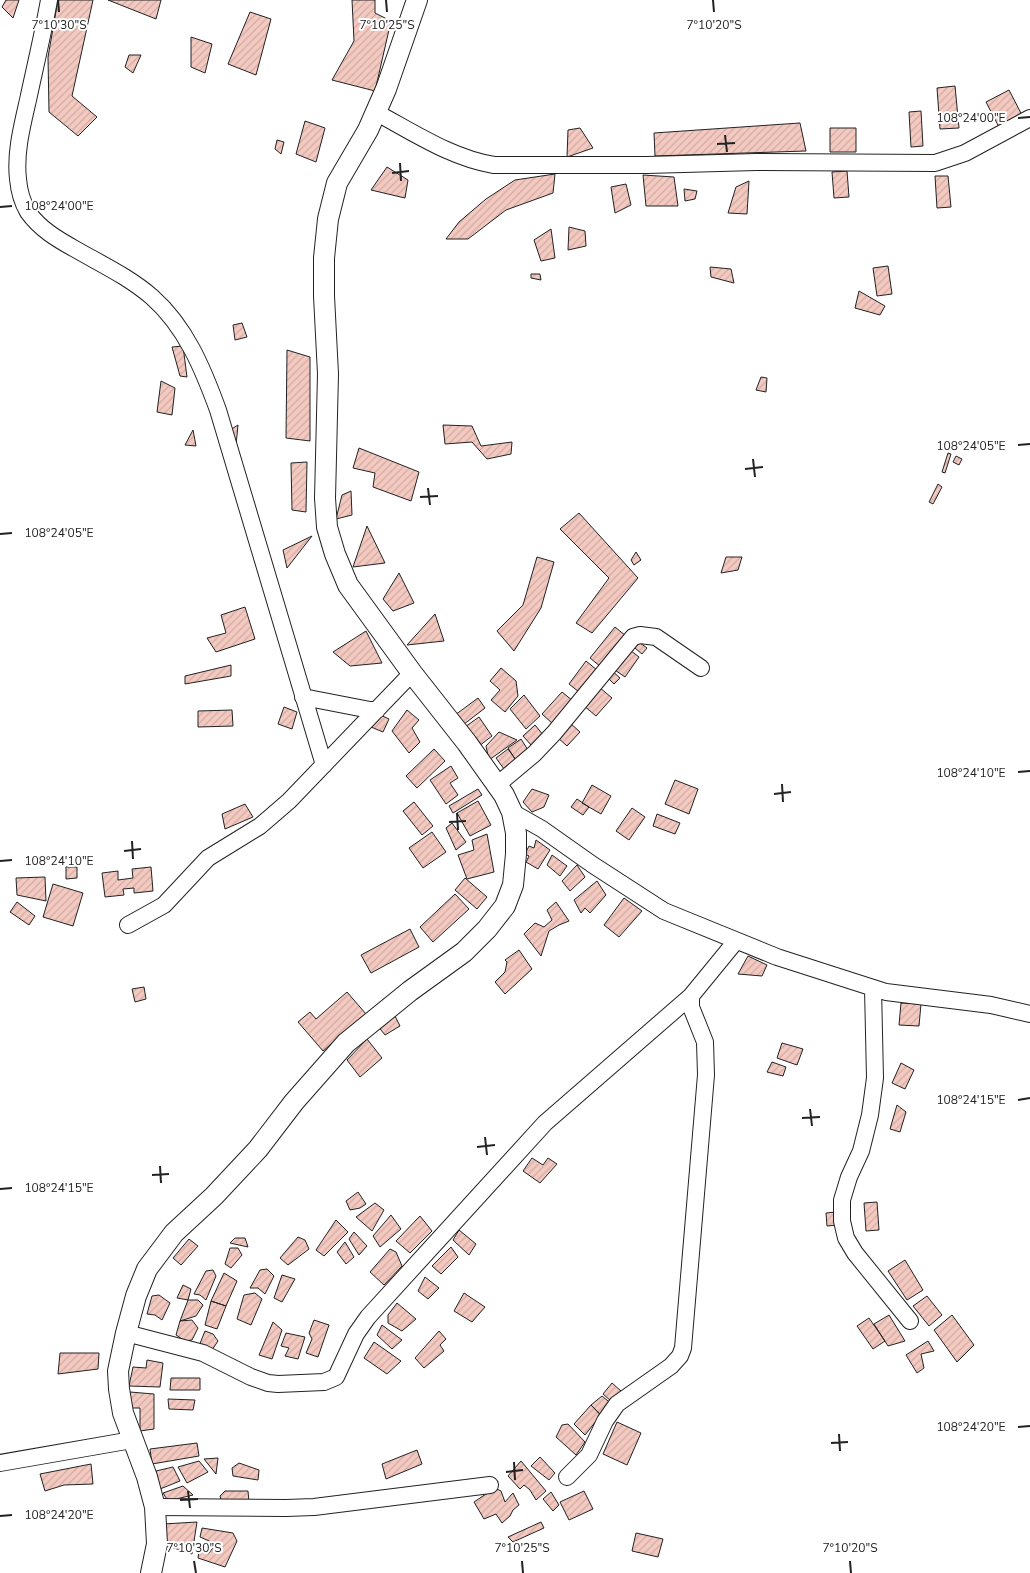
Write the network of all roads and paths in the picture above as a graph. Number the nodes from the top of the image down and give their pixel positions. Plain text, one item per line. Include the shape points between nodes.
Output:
1 (49, 0) edge
2 (418, 0) edge
3 (375, 112) junction
4 (1030, 118) edge
5 (700, 668) dead end
6 (412, 673) junction
7 (303, 697) junction
8 (377, 710) junction
9 (324, 765) junction
10 (498, 785) junction
11 (512, 812) junction
12 (128, 925) dead end
13 (736, 941) junction
14 (873, 988) junction
15 (691, 996) junction
16 (1030, 1014) edge
17 (910, 1321) dead end
18 (126, 1333) junction
19 (132, 1440) junction
20 (0, 1463) edge
21 (568, 1477) dead end
22 (490, 1485) dead end
23 (155, 1507) junction
24 (151, 1573) edge

1 - 7 street via 21,129 18,177 21,194 27,210 39,225 153,298 189,344 218,410
2 - 3 main road
3 - 4 street via 459,156 494,165 935,163 965,153
3 - 6 main road via 337,183 328,219 324,258 328,374 325,498 327,526 348,585
5 - 10 street via 656,637 633,637 550,738
6 - 8 street
6 - 10 main road
7 - 8 street
7 - 9 street
8 - 9 street
9 - 12 street via 275,814 208,858 164,905
10 - 11 main road
11 - 13 street via 664,912
11 - 18 main road via 516,833 513,885 505,906 488,929 464,952 346,1043 258,1149 174,1233 147,1269
13 - 14 street
13 - 15 street
14 - 16 street via 991,1005
14 - 17 street via 875,1078 861,1151 842,1200 842,1221 846,1238 855,1253
15 - 18 street via 546,1123 368,1317 356,1334 336,1377 324,1382 268,1383 203,1353
15 - 21 street via 705,1042 706,1075 683,1348 676,1362 610,1412 589,1455
18 - 19 main road via 118,1371 119,1389
19 - 20 street
19 - 23 main road
22 - 23 street via 314,1507
23 - 24 main road via 157,1544

